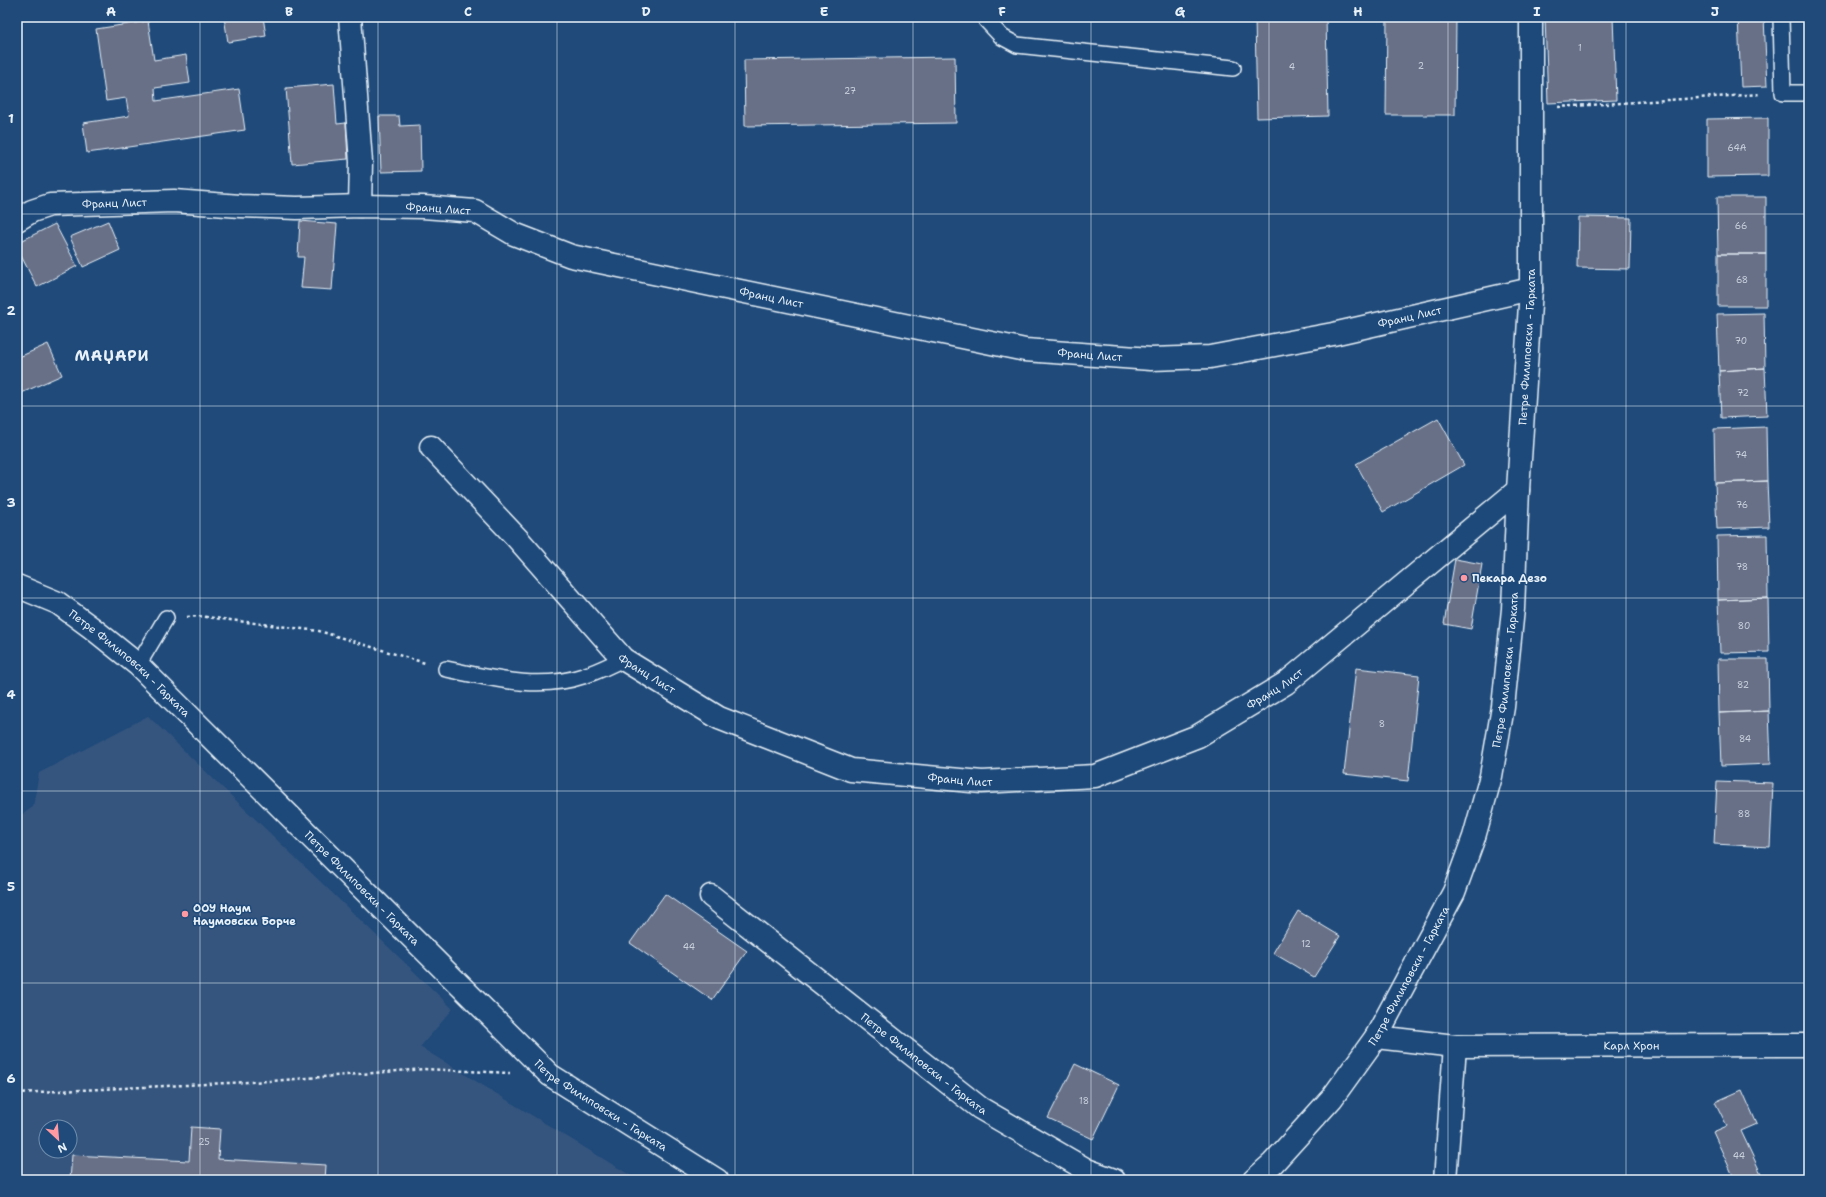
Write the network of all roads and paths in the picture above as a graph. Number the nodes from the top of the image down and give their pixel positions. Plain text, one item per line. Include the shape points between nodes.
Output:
1 (350, 17) edge
2 (985, 17) edge
3 (1531, 17) edge
4 (1781, 17) edge
5 (1233, 68) dead end
6 (1783, 93) junction
7 (1809, 93) edge
8 (1530, 109) junction
9 (360, 206) junction
10 (17, 220) edge
11 (1531, 289) junction
12 (431, 447) dead end
13 (1518, 490) junction
14 (17, 586) edge
15 (166, 618) joint
16 (623, 659) junction
17 (138, 665) junction
18 (446, 669) joint
19 (712, 896) dead end
20 (1376, 1037) junction
21 (1809, 1045) edge
22 (1455, 1046) junction
23 (550, 1075) junction
24 (17, 1093) edge
25 (717, 1180) edge
26 (1114, 1180) edge
27 (1254, 1180) edge
28 (1445, 1180) edge

1 - 9 street via 361,162
2 - 5 lane via 1002,37 1017,45
3 - 8 street, Петре Филиповски - Гарката
4 - 6 lane
6 - 7 lane
6 - 8 path
8 - 11 street, Петре Филиповски - Гарката
9 - 10 street, Франц Лист via 297,208 174,201 50,205
9 - 11 street, Франц Лист via 476,211 514,234 571,256 1025,350 1143,358 1210,357 1333,334
11 - 13 street, Петре Филиповски - Гарката
12 - 16 street, Франц Лист via 517,538
13 - 16 street, Франц Лист via 1286,683 1198,736 1095,776 982,782 851,770 719,718
13 - 20 street, Петре Филиповски - Гарката via 1513,609 1503,707 1491,776 1474,837 1454,892
14 - 17 street, Петре Филиповски - Гарката via 58,603
15 - 17 lane
15 - 18 path via 198,616 319,631
16 - 18 lane via 583,676 543,684 507,681
17 - 23 street, Петре Филиповски - Гарката
19 - 26 street, Петре Филиповски - Гарката via 980,1108 1087,1170
20 - 22 street, Карл Хрон
20 - 27 street, Петре Филиповски - Гарката via 1332,1098 1273,1163
21 - 22 street, Карл Хрон
22 - 28 street
23 - 24 path via 424,1069 270,1081
23 - 25 street, Петре Филиповски - Гарката

